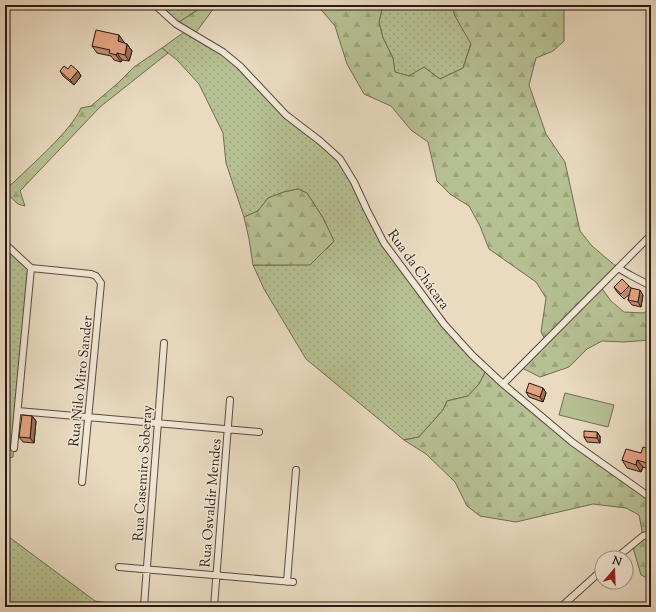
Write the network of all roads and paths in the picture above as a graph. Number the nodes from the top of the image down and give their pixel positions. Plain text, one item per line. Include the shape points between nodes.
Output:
1 (155, 5) edge
2 (651, 235) edge
3 (5, 244) edge
4 (31, 268) junction
5 (618, 268) junction
6 (651, 286) edge
7 (164, 343) dead end
8 (503, 384) junction
9 (230, 400) dead end
10 (18, 411) junction
11 (88, 417) junction
12 (158, 423) junction
13 (228, 429) junction
14 (259, 432) dead end
15 (14, 448) dead end
16 (296, 470) dead end
17 (82, 482) dead end
18 (651, 498) edge
19 (651, 534) edge
20 (626, 550) edge
21 (119, 567) dead end
22 (147, 570) junction
23 (216, 576) junction
24 (594, 577) edge
25 (144, 606) dead end
26 (214, 607) edge
27 (561, 607) edge

1 - 8 street, Rua da Chácara via 176,24 240,66 286,115 320,140 340,159 384,244 444,324
2 - 5 street
3 - 4 street
4 - 10 street
4 - 11 street, Rua Nilo Miro Sander via 91,274 101,283
5 - 6 street
5 - 8 street
7 - 12 street, Rua Casemiro Soberay
8 - 18 street, Rua da Chácara via 572,442
9 - 13 street, Rua Osvaldir Mendes
10 - 11 street
10 - 15 street
11 - 12 street
11 - 17 street, Rua Nilo Miro Sander
12 - 13 street
12 - 22 street, Rua Casemiro Soberay
13 - 14 street
13 - 23 street, Rua Osvaldir Mendes
16 - 23 street via 290,582
19 - 20 street via 643,536
21 - 22 street
22 - 23 street
22 - 25 street, Rua Casemiro Soberay
23 - 26 street, Rua Osvaldir Mendes
24 - 27 street

